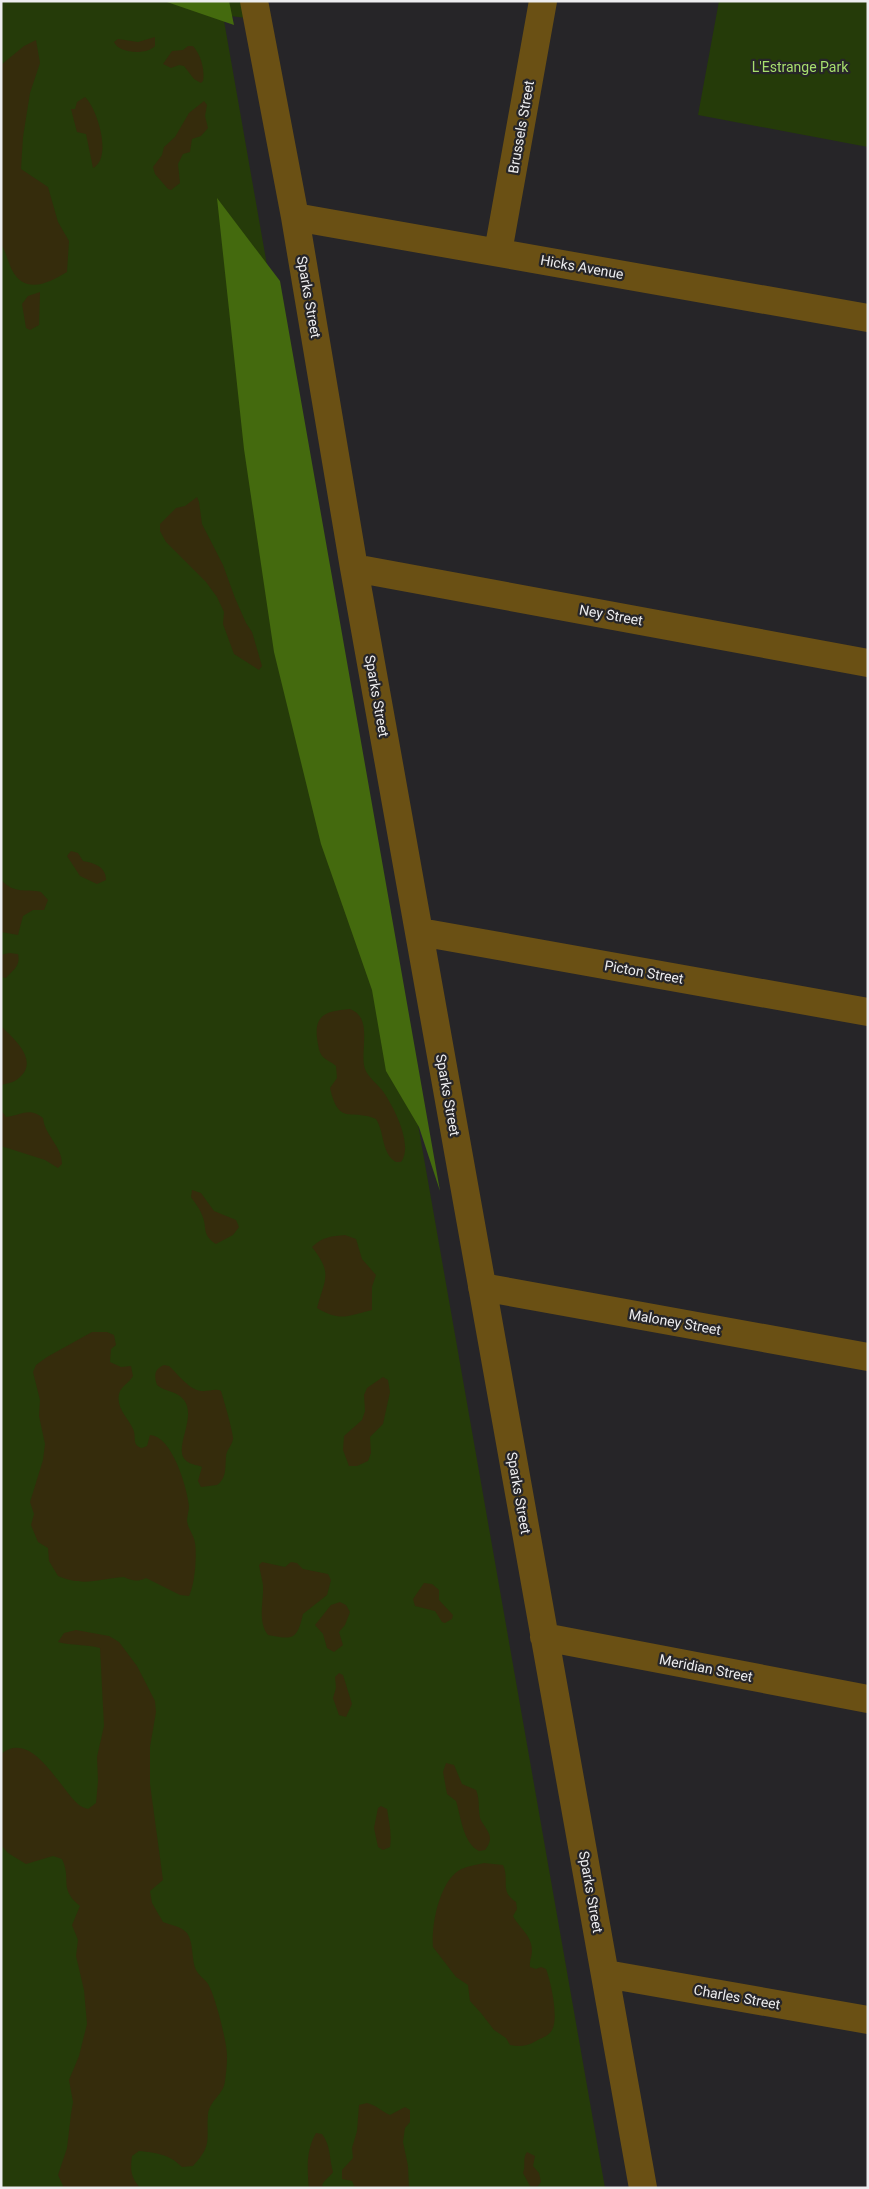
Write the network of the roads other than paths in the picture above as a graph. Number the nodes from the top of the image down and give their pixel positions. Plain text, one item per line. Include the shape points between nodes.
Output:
1 (254, 1) edge
2 (542, 1) edge
3 (296, 217) junction
4 (498, 252) junction
5 (868, 318) edge
6 (354, 568) junction
7 (868, 663) edge
8 (420, 932) junction
9 (868, 1012) edge
10 (482, 1287) junction
11 (868, 1357) edge
12 (544, 1637) junction
13 (868, 1699) edge
14 (606, 1974) junction
15 (868, 2020) edge
16 (643, 2188) edge

1 - 3 street, Sparks Street
2 - 4 street, Brussels Street
3 - 4 street, Hicks Avenue
3 - 6 street, Sparks Street
4 - 5 street, Hicks Avenue
6 - 7 street, Ney Street
6 - 8 street, Sparks Street
8 - 9 street, Picton Street
8 - 10 street, Sparks Street
10 - 11 street, Maloney Street
10 - 12 street, Sparks Street
12 - 13 street, Meridian Street
12 - 14 street, Sparks Street
14 - 15 street, Charles Street
14 - 16 street, Sparks Street

